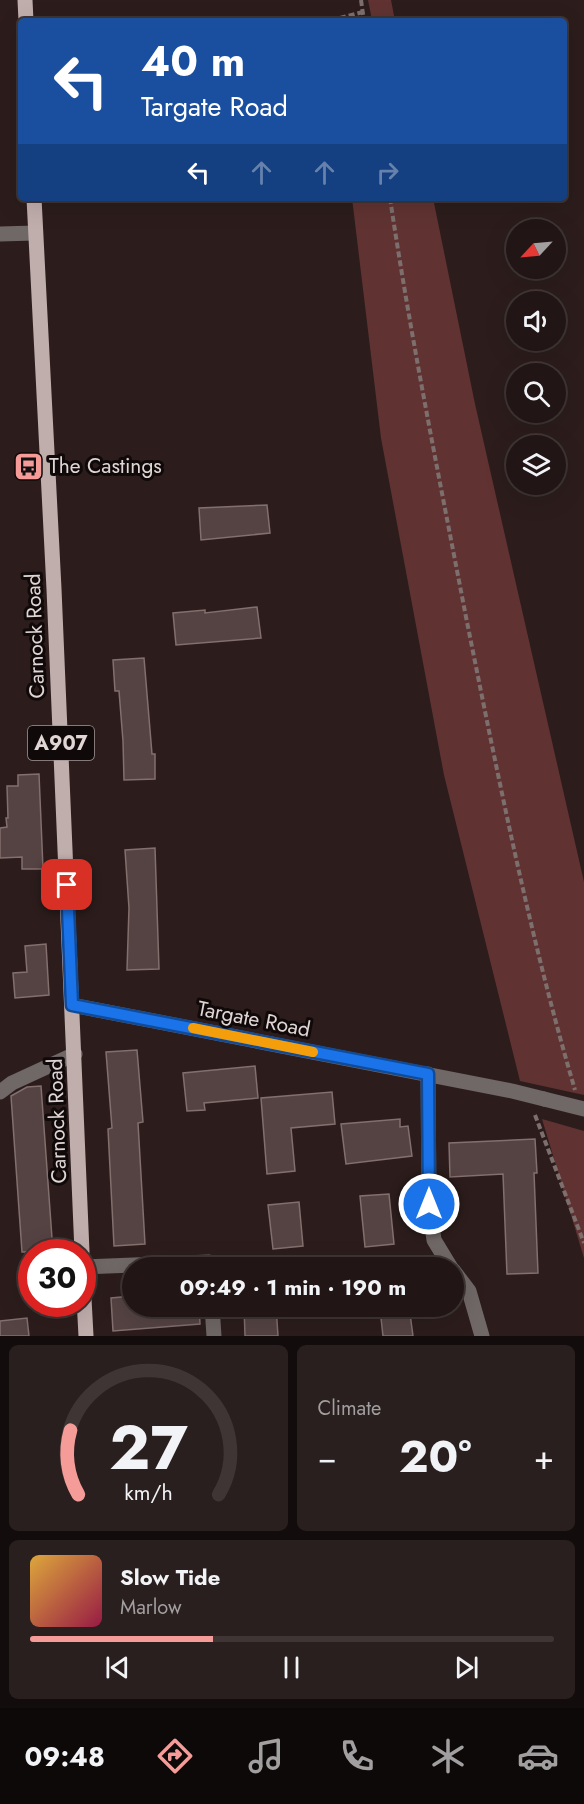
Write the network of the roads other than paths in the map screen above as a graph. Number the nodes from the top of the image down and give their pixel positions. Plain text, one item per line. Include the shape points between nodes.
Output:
1 (25, 0) edge
2 (26, 18) edge
3 (34, 201) edge
4 (36, 233) junction
5 (0, 234) edge
6 (72, 1005) junction
7 (75, 1054) junction
8 (428, 1074) junction
9 (0, 1092) edge
10 (581, 1104) edge
11 (82, 1239) edge
12 (445, 1257) edge
13 (122, 1265) edge
14 (96, 1266) edge
15 (464, 1285) edge
16 (85, 1317) edge
17 (212, 1317) edge
18 (86, 1336) edge
19 (213, 1336) edge
20 (482, 1336) edge

1 - 2 main road
3 - 4 main road, A907
4 - 5 street
4 - 6 main road, Carnock Road / A907
6 - 7 main road, Carnock Road / A907
6 - 8 street, Targate Road
7 - 9 street
7 - 11 main road, Carnock Road / A907
8 - 10 street, Targate Road, bridge
8 - 12 street via 429,1204 434,1240
13 - 14 street
15 - 20 street
16 - 18 main road
17 - 19 street

